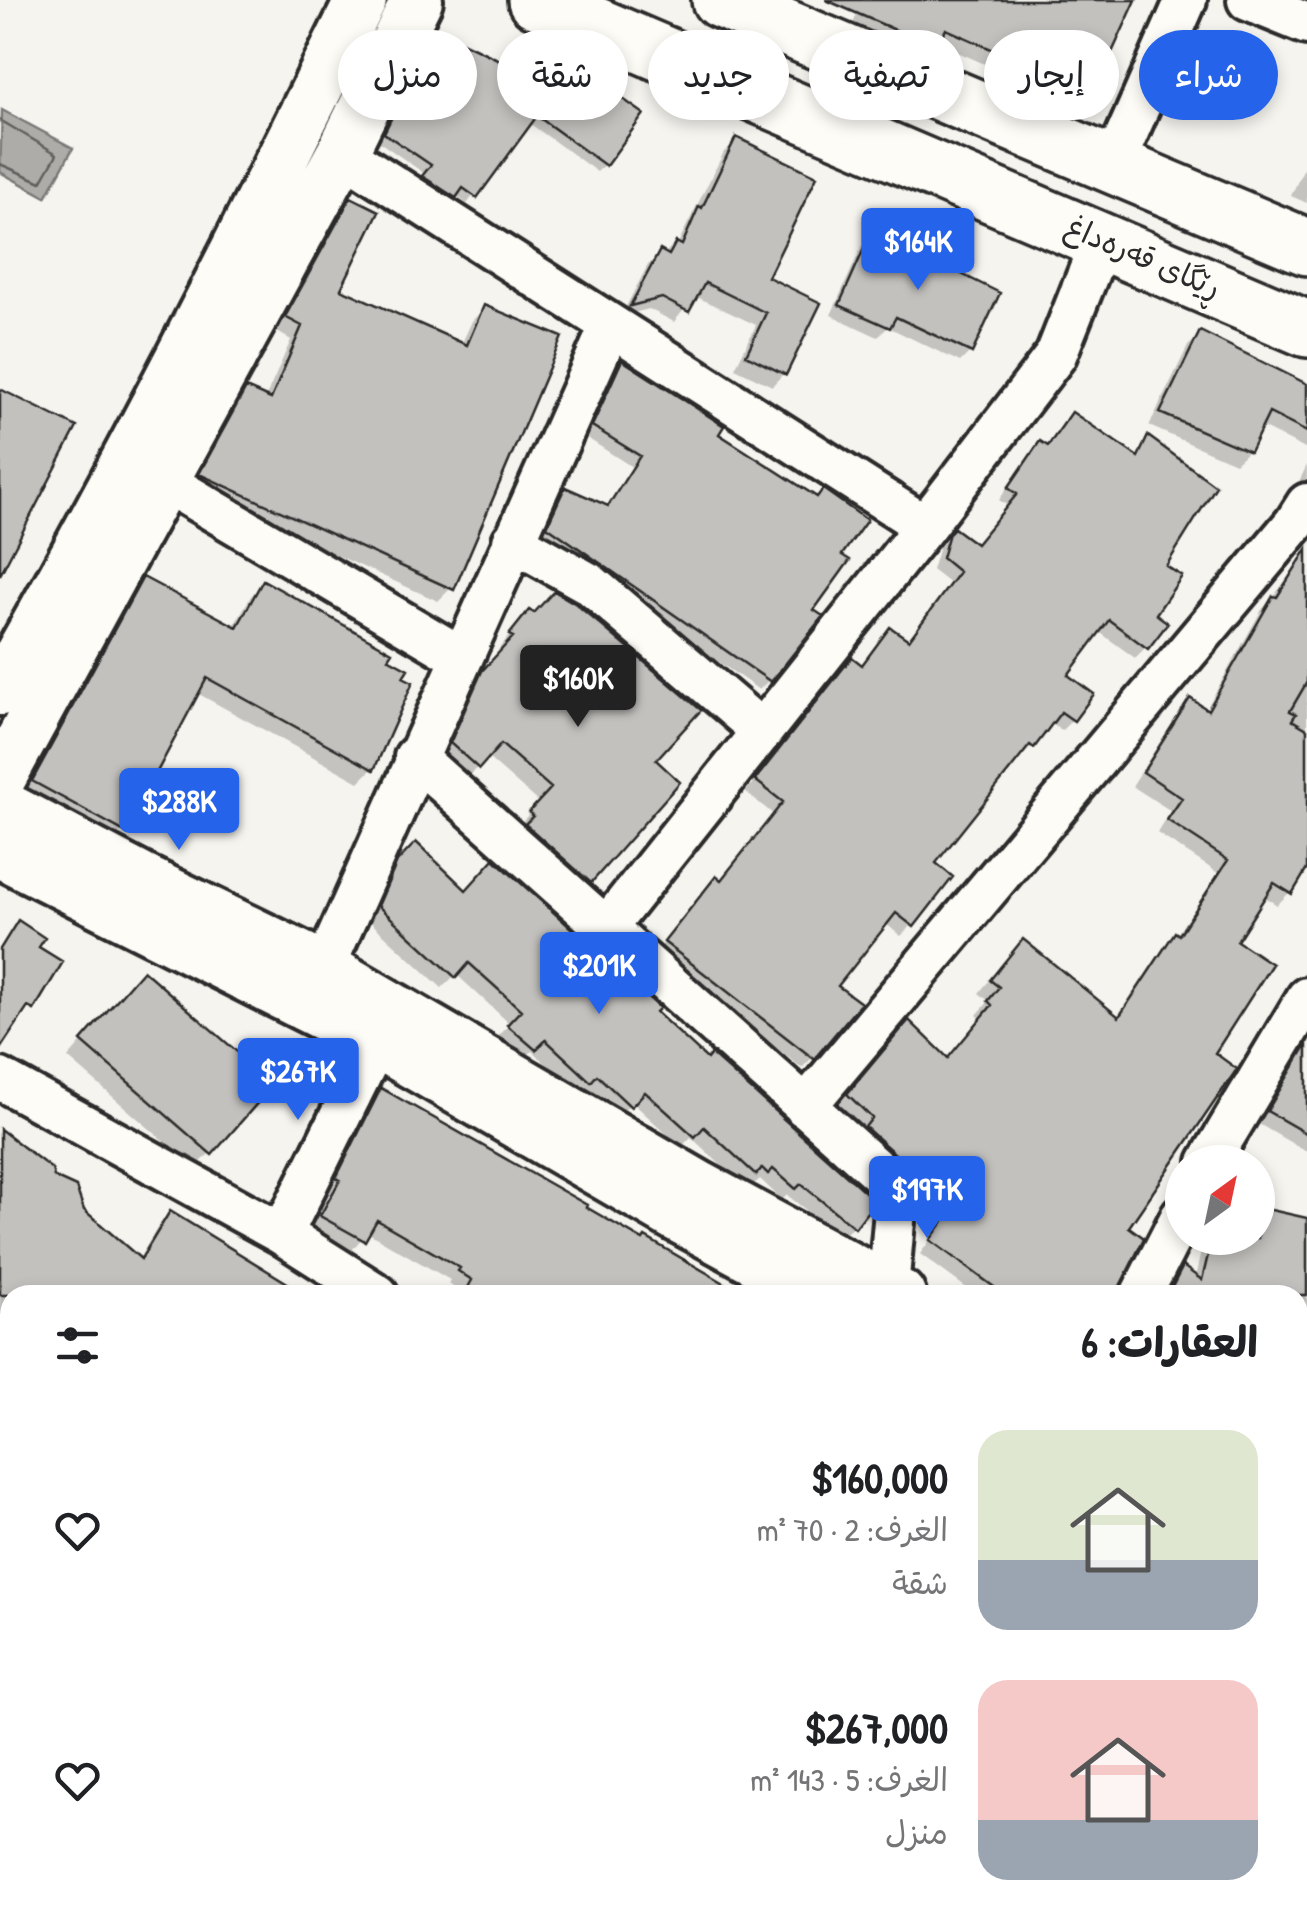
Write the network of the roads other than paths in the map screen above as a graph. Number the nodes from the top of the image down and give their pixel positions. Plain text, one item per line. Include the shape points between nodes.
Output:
1 (361, 0) edge
2 (416, 0) edge
3 (536, 0) edge
4 (720, 0) edge
5 (1186, 0) edge
6 (1248, 0) edge
7 (1307, 24) edge
8 (342, 154) junction
9 (1113, 166) junction
10 (1102, 239) junction
11 (1307, 247) edge
12 (611, 325) junction
13 (1307, 329) edge
14 (162, 480) junction
15 (1307, 504) edge
16 (926, 526) junction
17 (513, 541) junction
18 (461, 657) junction
19 (0, 690) edge
20 (762, 731) junction
21 (415, 757) junction
22 (0, 779) edge
23 (0, 805) edge
24 (0, 852) edge
25 (606, 928) junction
26 (324, 968) junction
27 (1307, 998) edge
28 (377, 1042) junction
29 (0, 1078) edge
30 (806, 1107) junction
31 (1219, 1145) edge
32 (282, 1234) junction
33 (1165, 1248) edge
34 (362, 1285) edge
35 (804, 1285) edge
36 (881, 1285) edge
37 (894, 1285) edge
38 (1146, 1285) edge

1 - 19 street via 235,256
2 - 8 street
3 - 10 main road, ڕێگای قەرەداغ
4 - 9 main road
5 - 9 street
6 - 7 street
8 - 12 street
8 - 14 street
9 - 11 main road
10 - 13 main road, ڕێگای قەرەداغ
10 - 16 street via 1056,355
12 - 16 street
12 - 17 street
14 - 18 street
14 - 22 street
15 - 30 street
16 - 20 street
17 - 18 street
17 - 20 street via 590,584
18 - 21 street
20 - 25 street
21 - 25 street
21 - 26 street
23 - 26 street
24 - 28 street
25 - 30 street
26 - 36 street
27 - 31 street
28 - 32 street
28 - 35 street
29 - 32 street
30 - 37 street via 897,1188
32 - 34 street
33 - 38 street

